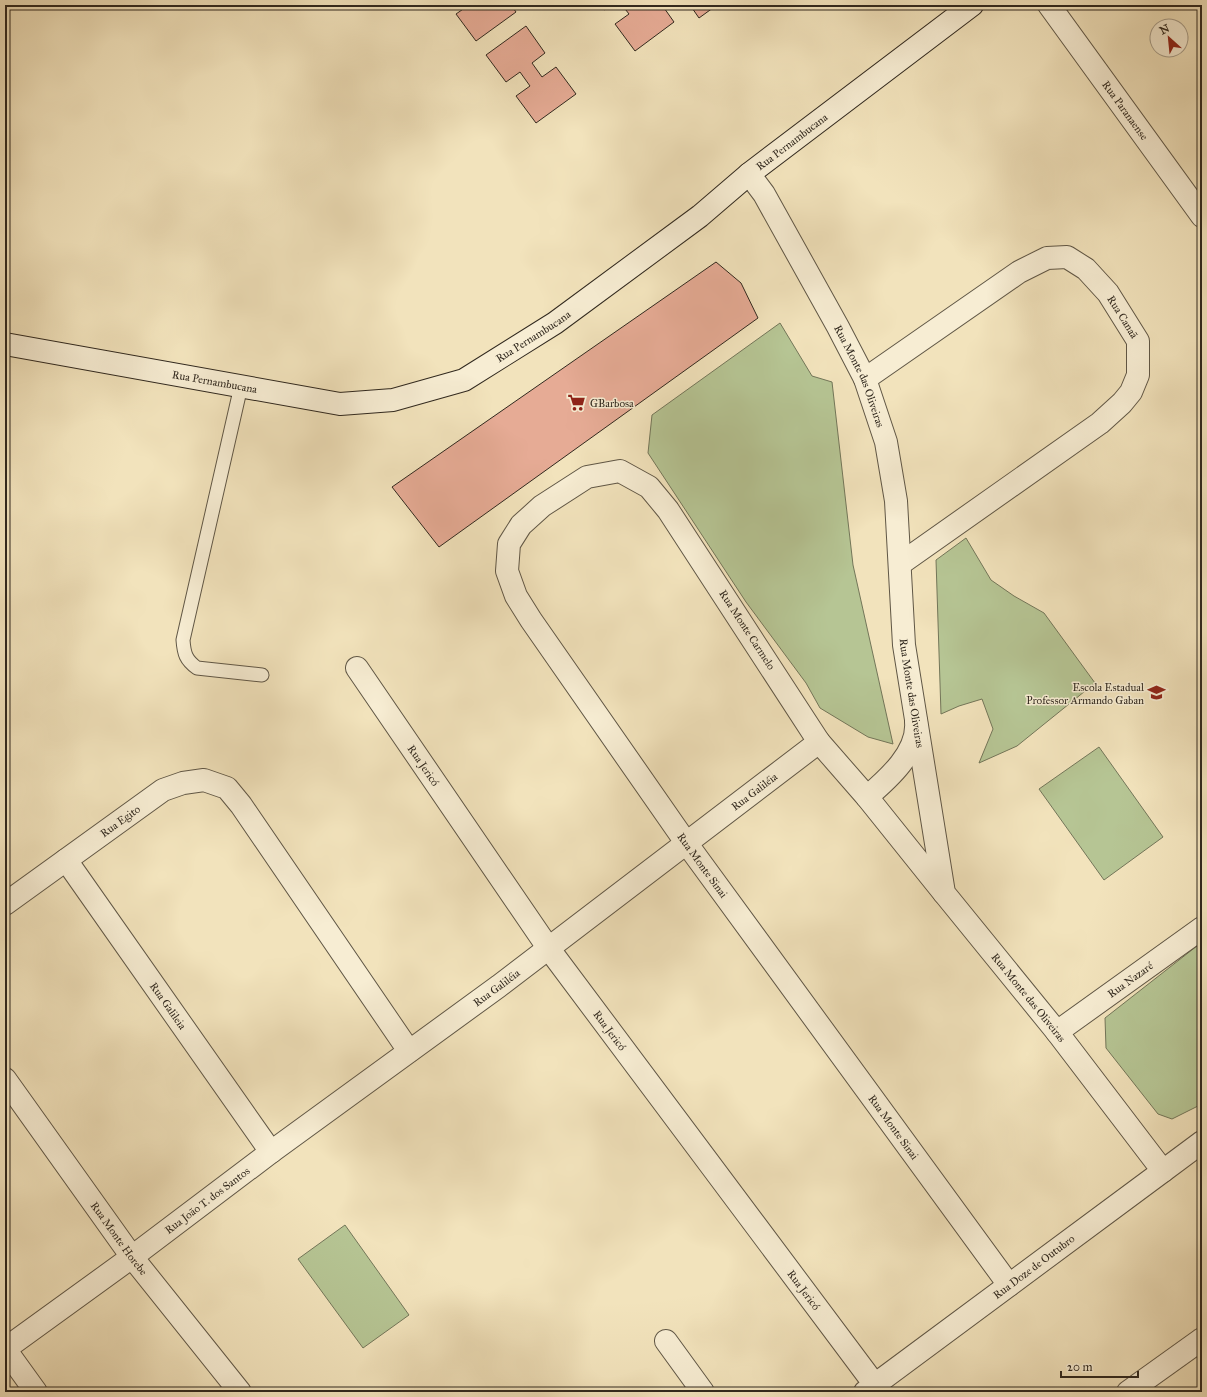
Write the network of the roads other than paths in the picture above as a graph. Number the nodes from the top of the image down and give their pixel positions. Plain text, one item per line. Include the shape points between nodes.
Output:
1 (972, 5) edge
2 (1049, 5) edge
3 (749, 174) junction
4 (1202, 216) edge
5 (5, 344) edge
6 (865, 378) junction
7 (241, 386) junction
8 (620, 471) joint
9 (900, 564) junction
10 (357, 668) dead end
11 (262, 675) dead end
12 (913, 696) junction
13 (819, 742) junction
14 (867, 797) junction
15 (687, 844) junction
16 (66, 860) junction
17 (944, 893) junction
18 (5, 904) edge
19 (1202, 928) edge
20 (549, 948) junction
21 (1057, 1032) junction
22 (409, 1051) junction
23 (5, 1079) edge
24 (1202, 1142) edge
25 (271, 1152) junction
26 (1163, 1171) junction
27 (132, 1256) junction
28 (1009, 1285) junction
29 (1202, 1339) edge
30 (666, 1341) dead end
31 (5, 1349) edge
32 (870, 1388) edge
33 (36, 1392) edge
34 (240, 1392) edge
35 (703, 1392) edge
36 (1128, 1392) edge

1 - 3 street, Rua Pernambucana
2 - 4 street, Rua Paranaense
3 - 6 street, Rua Monte das Oliveiras via 764,194
3 - 7 street, Rua Pernambucana via 700,216 555,323 464,380 393,400 340,404
5 - 7 street, Rua Pernambucana
6 - 9 street, Rua Monte das Oliveiras via 886,442 896,501
6 - 9 street, Rua Canaã via 1019,272 1046,258 1067,257 1086,269 1108,293 1138,341 1138,375 1131,392 1122,403 1100,423
7 - 11 lane via 183,649 184,656 197,668
8 - 13 street, Rua Monte Carmelo via 649,487 668,510
8 - 15 street, Rua Monte Sinai via 587,477 542,506 521,525 509,544 506,571 516,596 530,620
9 - 12 street, Rua Monte das Oliveiras via 904,644
10 - 20 street, Rua Jericó
12 - 14 street via 917,727 911,747 903,762
12 - 17 street, Rua Monte das Oliveiras
13 - 14 street, Rua Monte Carmelo
13 - 15 street, Rua Galiléia
14 - 17 street, Rua Monte Carmelo
15 - 20 street, Rua Galiléia
15 - 28 street, Rua Monte Sinai
16 - 18 street, Rua Egito
16 - 22 street, Rua Egito via 163,790 183,783 204,780 227,788
16 - 25 street, Rua Galileia
17 - 21 street, Rua Monte das Oliveiras
19 - 21 street, Rua Nazaré
20 - 22 street, Rua Galiléia
20 - 32 street, Rua Jericó
21 - 26 street, Rua Monte das Oliveiras
22 - 25 street, Rua João T. dos Santos
23 - 27 street, Rua Monte Horebe
24 - 26 street, Rua Doze de Outubro
25 - 27 street, Rua João T. dos Santos
26 - 28 street, Rua Doze de Outubro
27 - 31 street, Rua João T. dos Santos
27 - 34 street, Rua Monte Horebe
28 - 32 street, Rua Doze de Outubro
29 - 36 street
30 - 35 street
31 - 33 street

